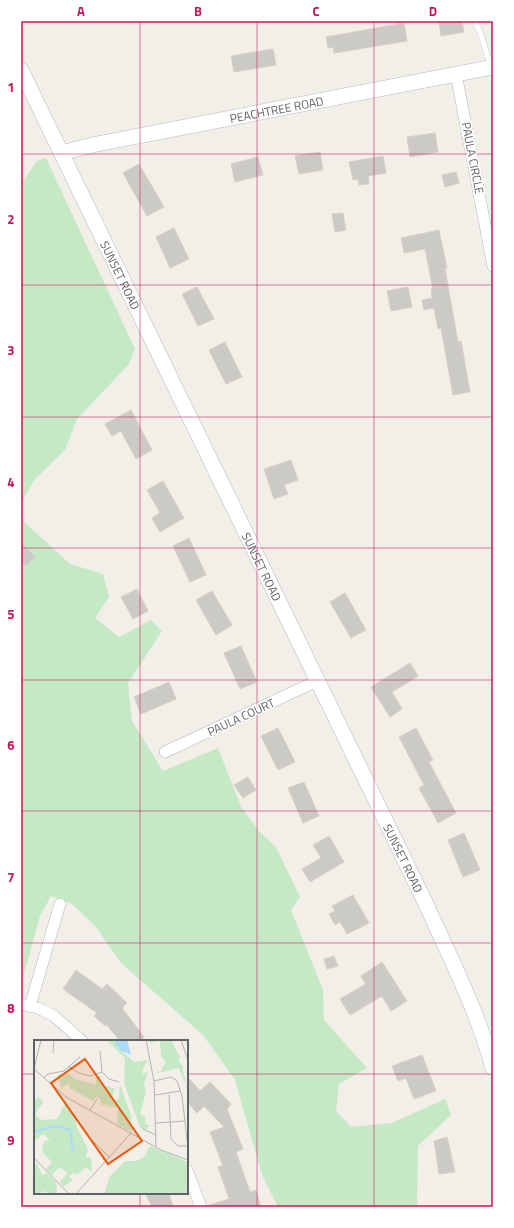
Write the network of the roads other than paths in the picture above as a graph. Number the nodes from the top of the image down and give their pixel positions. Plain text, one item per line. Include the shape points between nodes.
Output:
1 (475, 21) edge
2 (492, 67) edge
3 (21, 70) edge
4 (456, 74) junction
5 (61, 153) junction
6 (493, 266) edge
7 (317, 681) junction
8 (165, 752) dead end
9 (60, 904) dead end
10 (25, 1005) edge
11 (81, 1040) edge
12 (493, 1068) edge
13 (188, 1173) edge
14 (201, 1207) edge

1 - 2 lane
2 - 4 main road, PEACHTREE ROAD
3 - 5 main road, SUNSET ROAD
4 - 5 main road, PEACHTREE ROAD
4 - 6 street, PAULA CIRCLE
5 - 7 main road, SUNSET ROAD
7 - 8 street, PAULA COURT
7 - 12 main road, SUNSET ROAD via 463,983
9 - 10 street
10 - 11 street via 54,1016
13 - 14 street

